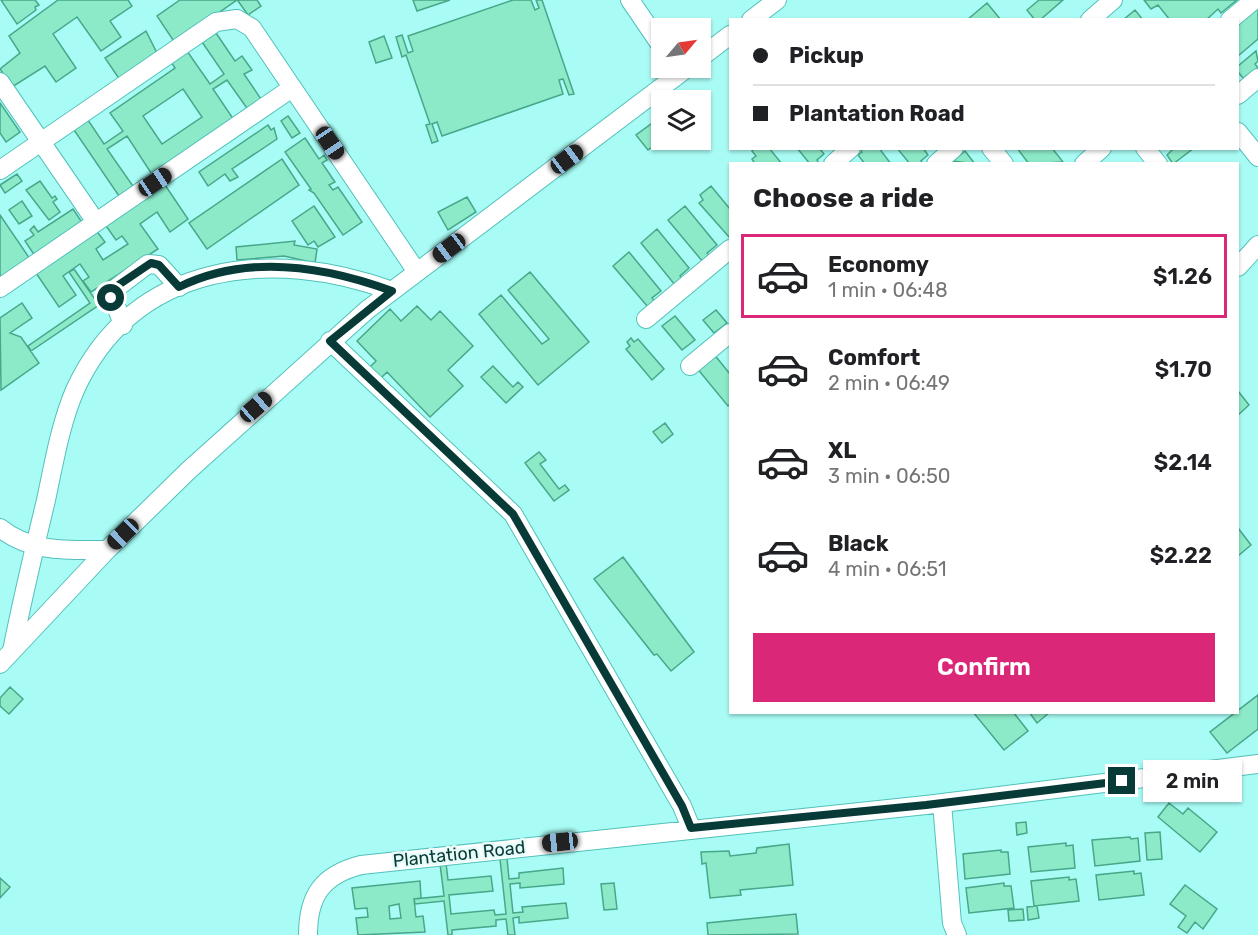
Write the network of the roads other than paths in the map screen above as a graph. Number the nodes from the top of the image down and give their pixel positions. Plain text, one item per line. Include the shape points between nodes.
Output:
1 (630, 0) edge
2 (777, 0) edge
3 (1113, 0) edge
4 (1254, 0) edge
5 (754, 18) edge
6 (1092, 18) edge
7 (1232, 18) edge
8 (651, 31) edge
9 (729, 36) edge
10 (711, 50) edge
11 (670, 78) edge
12 (1258, 78) edge
13 (0, 82) edge
14 (292, 88) junction
15 (1239, 94) edge
16 (1239, 133) edge
17 (41, 142) junction
18 (849, 150) edge
19 (952, 150) edge
20 (993, 150) edge
21 (1100, 150) edge
22 (1147, 150) edge
23 (1258, 157) edge
24 (835, 162) edge
25 (938, 162) edge
26 (1002, 162) edge
27 (1086, 162) edge
28 (1156, 162) edge
29 (0, 170) edge
30 (96, 222) junction
31 (1258, 245) edge
32 (729, 250) edge
33 (1239, 266) edge
34 (417, 272) junction
35 (179, 287) junction
36 (0, 288) edge
37 (392, 291) junction
38 (646, 319) dead end
39 (123, 325) junction
40 (729, 334) edge
41 (330, 341) junction
42 (690, 366) dead end
43 (0, 528) edge
44 (35, 545) junction
45 (107, 550) junction
46 (6, 658) edge
47 (1258, 764) edge
48 (942, 803) junction
49 (691, 828) junction
50 (308, 935) edge
51 (957, 935) edge

1 - 8 lane
2 - 5 lane
3 - 6 lane
4 - 7 lane
9 - 10 lane
11 - 34 lane
12 - 15 lane
13 - 17 lane
14 - 17 lane via 252,28 237,19 223,19
14 - 30 lane
14 - 34 lane
16 - 23 lane
17 - 29 lane
17 - 30 lane
18 - 24 lane
19 - 25 lane
20 - 26 lane
21 - 27 lane
22 - 28 lane
30 - 36 lane
31 - 33 lane
32 - 38 lane
34 - 37 lane
35 - 37 lane via 232,270 278,267 359,279
35 - 39 lane via 149,303
35 - 39 lane via 159,265 148,264 111,292
37 - 41 lane
39 - 44 lane via 99,350 71,400
40 - 42 lane
41 - 45 lane
41 - 49 lane via 513,514 682,806
43 - 44 lane
44 - 45 lane
44 - 46 lane
45 - 46 lane
47 - 48 lane, Plantation Road
48 - 49 lane, Plantation Road
48 - 51 lane via 952,923
49 - 50 lane, Plantation Road via 351,867 318,891 309,912

